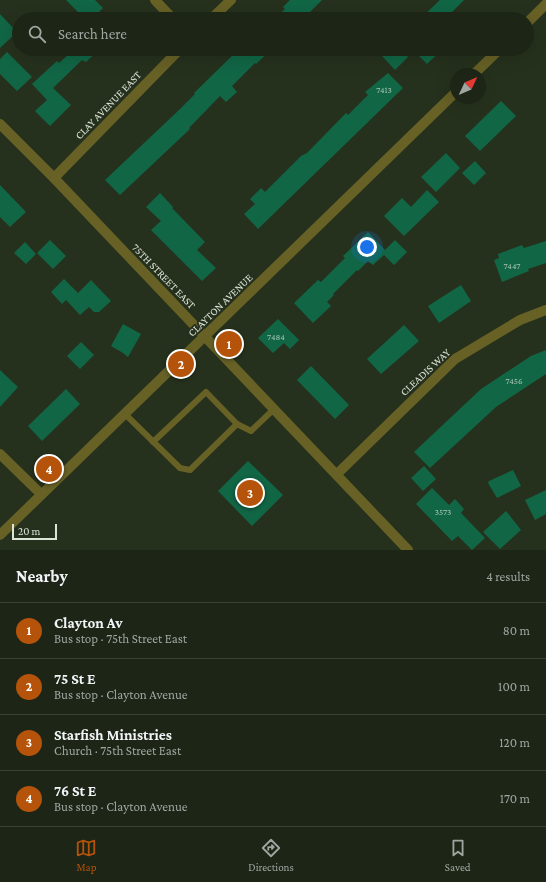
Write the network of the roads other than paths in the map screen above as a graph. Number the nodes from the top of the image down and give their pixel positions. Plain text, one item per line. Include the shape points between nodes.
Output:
1 (155, 0) edge
2 (231, 0) edge
3 (546, 4) edge
4 (166, 12) edge
5 (218, 12) edge
6 (534, 16) edge
7 (173, 56) edge
8 (493, 56) edge
9 (480, 68) edge
10 (450, 98) edge
11 (0, 124) edge
12 (54, 178) junction
13 (546, 310) edge
14 (205, 337) junction
15 (274, 409) junction
16 (125, 414) junction
17 (237, 424) junction
18 (153, 442) junction
19 (0, 454) edge
20 (337, 474) junction
21 (41, 494) junction
22 (0, 535) edge
23 (408, 550) edge

1 - 4 street
2 - 5 street
3 - 6 street
7 - 12 street, CLAY AVENUE EAST
8 - 9 street
10 - 14 street, CLAYTON AVENUE
11 - 12 street, 75TH STREET EAST
12 - 14 street, 75TH STREET EAST
13 - 20 street, CLEADIS WAY via 520,320 454,359
14 - 15 street, 75TH STREET EAST
14 - 16 street, CLAYTON AVENUE
15 - 17 lane via 251,431
15 - 20 street, 75TH STREET EAST
16 - 18 lane
16 - 21 street, CLAYTON AVENUE
17 - 18 lane via 190,470 180,468
17 - 18 lane via 206,392
19 - 21 street
20 - 23 street, 75TH STREET EAST
21 - 22 street, CLAYTON AVENUE

